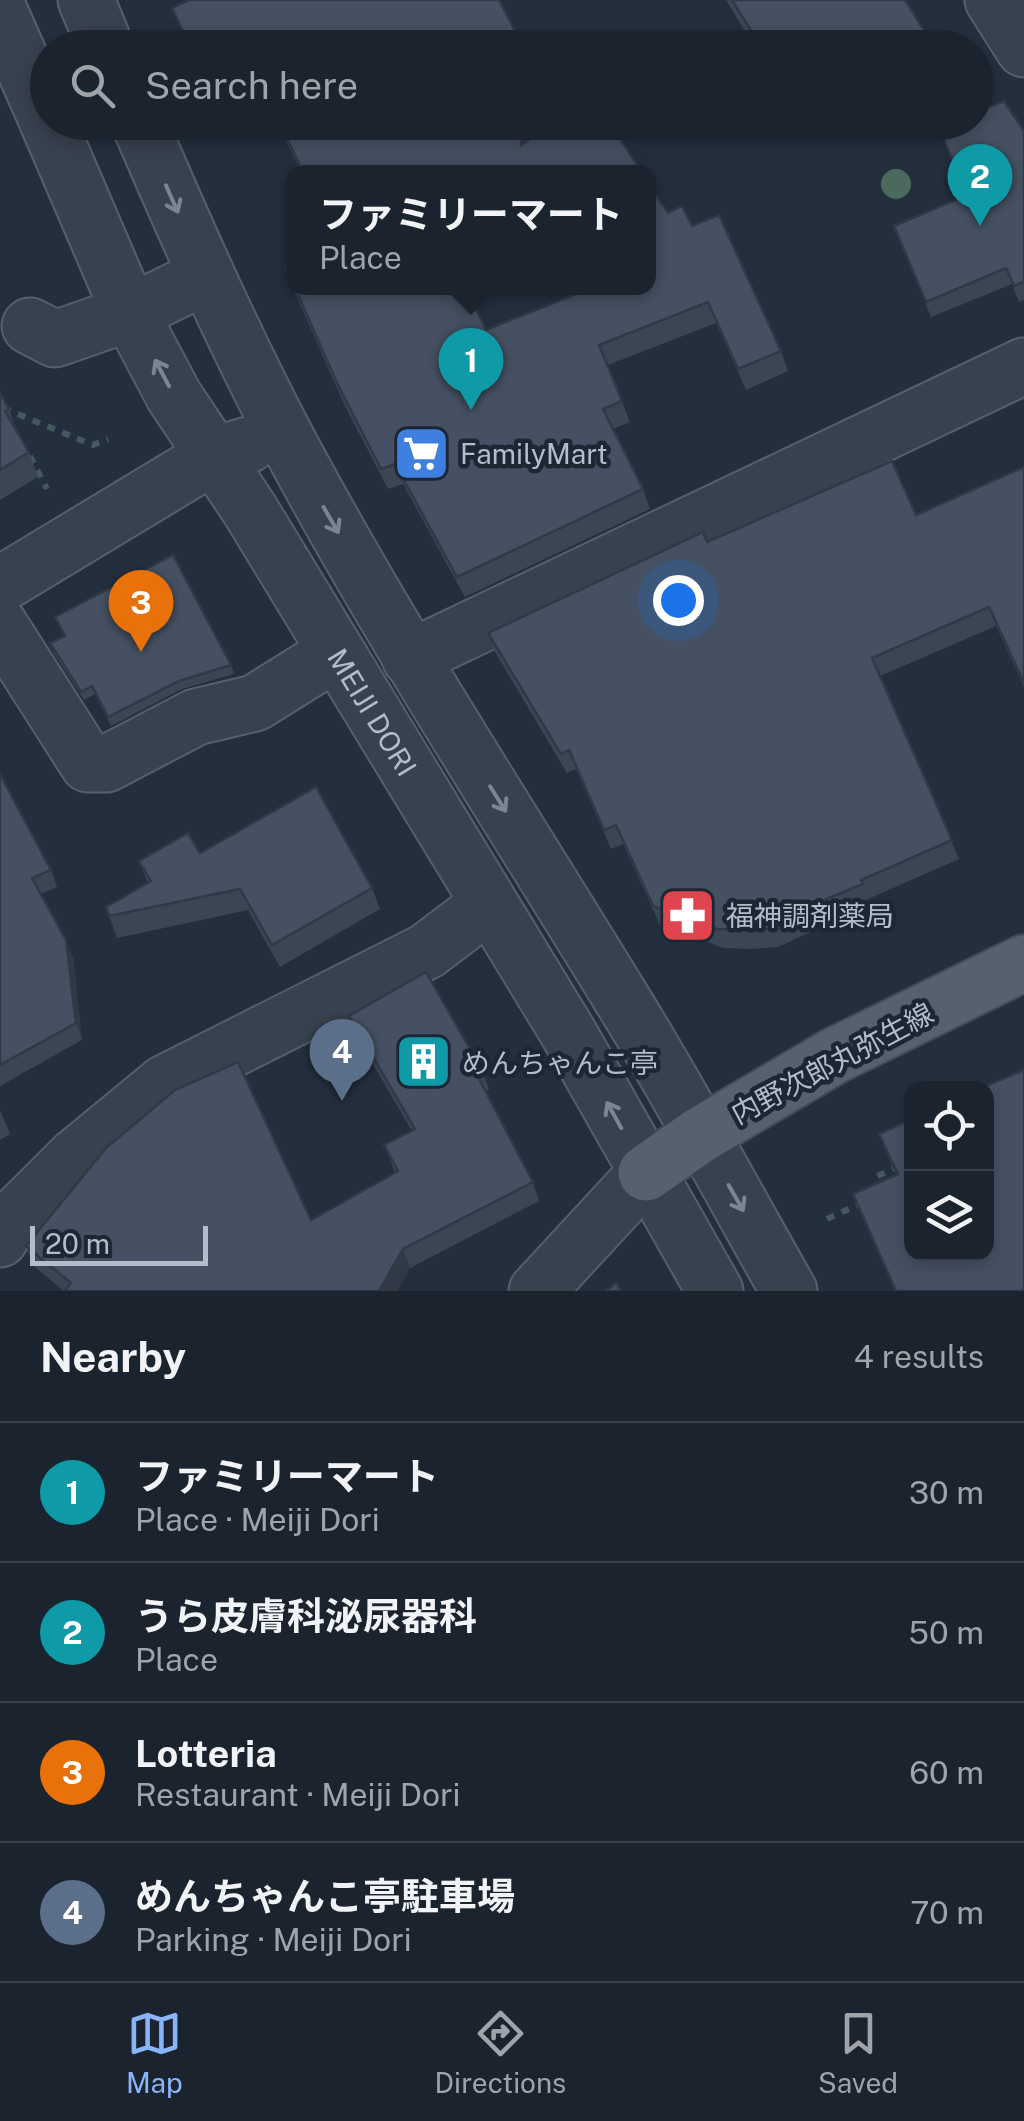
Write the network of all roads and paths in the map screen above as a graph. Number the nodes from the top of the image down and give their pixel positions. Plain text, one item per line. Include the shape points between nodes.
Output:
1 (86, 0) edge
2 (993, 0) edge
3 (0, 13) edge
4 (98, 30) edge
5 (1024, 49) edge
6 (30, 81) edge
7 (56, 140) edge
8 (147, 140) edge
9 (206, 276) junction
10 (130, 313) junction
11 (30, 326) dead end
12 (1024, 366) edge
13 (3, 408) edge
14 (285, 434) junction
15 (108, 440) dead end
16 (94, 445) junction
17 (27, 451) edge
18 (215, 455) junction
19 (99, 458) dead end
20 (54, 501) dead end
21 (0, 584) edge
22 (0, 626) edge
23 (335, 653) junction
24 (410, 658) junction
25 (489, 904) junction
26 (1024, 963) edge
27 (700, 1135) junction
28 (894, 1169) edge
29 (646, 1173) junction
30 (827, 1219) dead end
31 (0, 1239) edge
32 (538, 1291) edge
33 (714, 1291) edge
34 (790, 1291) edge

1 - 4 street
2 - 5 street
3 - 6 street, MEIJI DORI
7 - 10 street, MEIJI DORI
8 -> 9 street
9 - 10 street
9 - 14 street
10 - 11 street via 54,339
18 -> 10 street, MEIJI DORI
12 - 24 street
13 - 16 path
14 - 18 street
14 -> 24 street
15 - 16 path
16 - 19 path
17 - 20 path
18 - 21 street
18 - 23 street, MEIJI DORI
22 - 23 street via 88,764 106,764 196,717 255,703
23 - 25 street, MEIJI DORI
24 -> 27 street
29 -> 25 street, MEIJI DORI
25 - 31 street via 427,951 165,1083 74,1158
26 - 27 main road, 内野次郎丸弥生線 via 834,1056
27 - 29 main road, 内野次郎丸弥生線
27 -> 34 street
28 - 30 path via 875,1177 883,1193
29 - 32 street
29 - 33 street, MEIJI DORI

